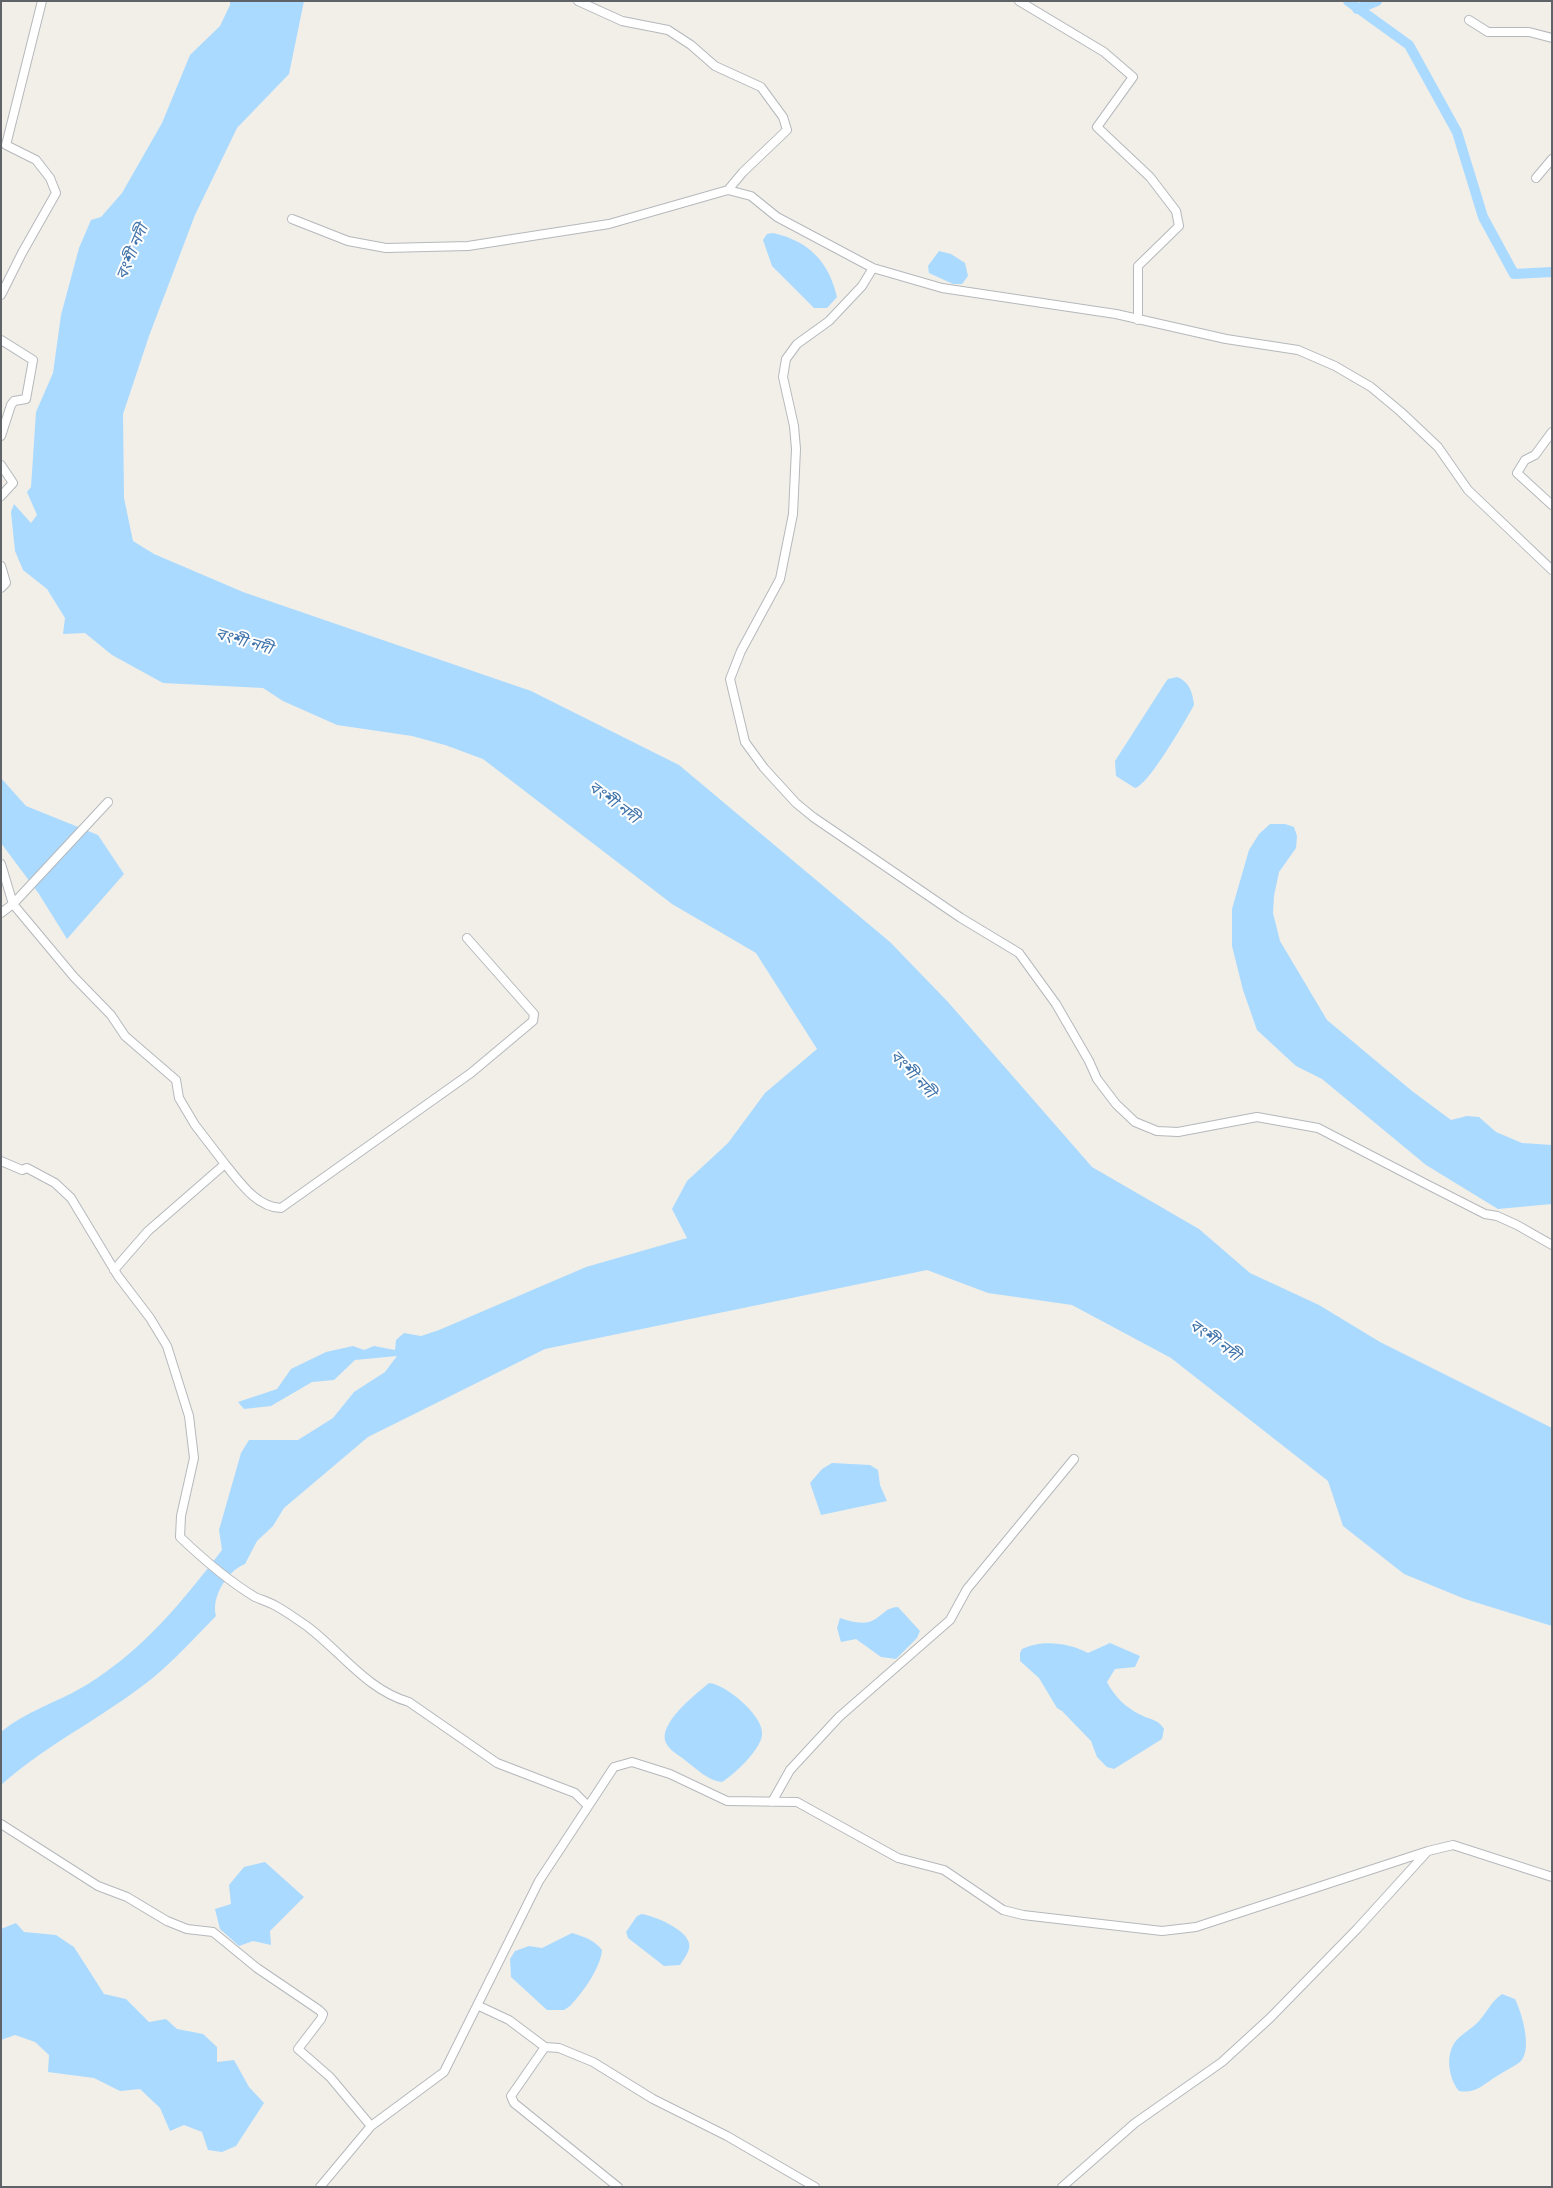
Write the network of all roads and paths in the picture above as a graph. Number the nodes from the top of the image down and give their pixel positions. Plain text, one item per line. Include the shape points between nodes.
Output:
1 (42, 1) edge
2 (578, 1) edge
3 (1019, 1) edge
4 (1469, 20) dead end
5 (1552, 38) edge
6 (1552, 159) edge
7 (1536, 178) dead end
8 (728, 190) junction
9 (292, 219) dead end
10 (873, 268) junction
11 (1, 295) edge
12 (1138, 320) junction
13 (1, 340) edge
14 (1552, 432) edge
15 (1, 436) edge
16 (1, 465) edge
17 (1, 496) edge
18 (1552, 505) edge
19 (1, 566) edge
20 (1552, 570) edge
21 (1, 588) edge
22 (108, 802) dead end
23 (1, 864) edge
24 (12, 904) junction
25 (1, 912) edge
26 (467, 938) dead end
27 (1, 1161) edge
28 (225, 1164) junction
29 (1552, 1244) edge
30 (114, 1270) junction
31 (1074, 1459) dead end
32 (772, 1802) junction
33 (587, 1805) junction
34 (1, 1824) edge
35 (1428, 1851) junction
36 (1552, 1877) edge
37 (479, 2006) junction
38 (545, 2048) junction
39 (371, 2126) junction
40 (320, 2187) edge
41 (618, 2187) edge
42 (815, 2187) edge
43 (1062, 2187) edge

1 - 11 street via 6,145 36,160 50,178 56,193
2 - 8 street via 622,21 668,30 715,66 761,87 783,117 787,130
3 - 12 street via 1104,52 1133,77 1097,127 1150,178 1176,211 1179,226 1138,266
4 - 5 street via 1488,32 1529,32
6 - 7 street
8 - 9 street via 609,224 468,246 386,248 348,241
8 - 10 street via 750,196 777,217
10 - 12 street via 942,288
10 - 29 street via 862,286 829,321 797,344 786,359 783,377 796,449 794,514 780,579 741,651 730,679 745,742 764,768 813,817 961,918 1019,952 1056,1004 1097,1079 1135,1122 1157,1131 1178,1132 1258,1117 1318,1128
12 - 20 street via 1298,350 1364,383 1438,447 1468,490
13 - 15 street via 33,360 26,399 11,405
14 - 18 street via 1517,473
16 - 17 street via 13,483
19 - 21 street via 6,583
22 - 24 street
23 - 24 street
24 - 25 street
24 - 28 street via 111,1015 125,1036 176,1080 179,1098
26 - 28 street via 534,1014 533,1021 471,1073 281,1208 270,1207 258,1199
27 - 30 street via 22,1170 27,1168 55,1183 71,1198
28 - 30 street via 148,1231
30 - 33 street via 167,1346 189,1416 194,1458 181,1516 180,1537 210,1565 256,1598 276,1606 309,1628 370,1682 409,1702 497,1763 576,1793
31 - 32 street via 967,1589 950,1620 839,1717 790,1770
32 - 33 street via 727,1801 670,1774 632,1762 614,1767
32 - 35 street via 797,1802 898,1858 944,1870 1003,1910 1162,1931 1196,1926
33 - 37 street via 539,1881
34 - 39 street via 98,1886 127,1897 167,1922 212,1932 257,1968 319,2010 323,2014 321,2019 298,2049 330,2077
35 - 36 street via 1453,1845
35 - 43 street via 1357,1930 1222,2062 1135,2123
37 - 38 street via 509,2020
37 - 39 street via 444,2072
38 - 41 street via 515,2087 511,2096 514,2103
38 - 42 street via 559,2048 593,2062 653,2099 727,2136
39 - 40 street

